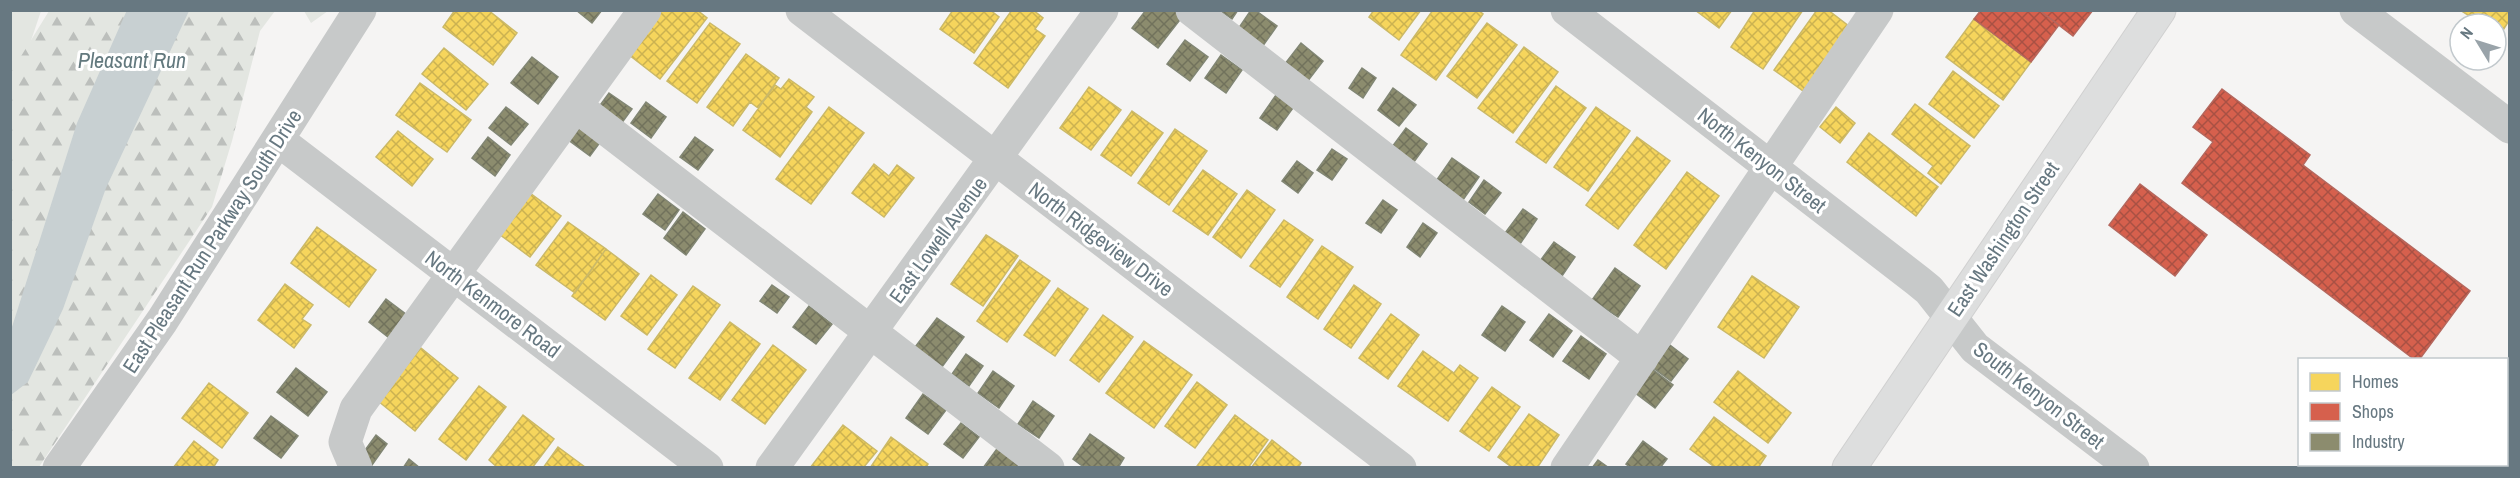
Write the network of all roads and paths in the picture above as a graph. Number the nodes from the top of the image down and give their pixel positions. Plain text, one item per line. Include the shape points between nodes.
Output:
1 (360, 10) edge
2 (645, 10) edge
3 (802, 10) edge
4 (1102, 10) edge
5 (1192, 10) edge
6 (1567, 10) edge
7 (1877, 10) edge
8 (2159, 10) edge
9 (2360, 12) edge
10 (576, 106) junction
11 (2510, 127) edge
12 (278, 140) junction
13 (996, 159) junction
14 (1772, 168) junction
15 (454, 274) junction
16 (1950, 316) junction
17 (872, 331) junction
18 (1642, 358) junction
19 (59, 468) edge
20 (356, 468) edge
21 (707, 468) edge
22 (772, 468) edge
23 (1048, 468) edge
24 (1400, 468) edge
25 (1567, 468) edge
26 (1849, 468) edge
27 (2133, 468) edge

1 - 12 street, East Pleasant Run Parkway South Drive
2 - 10 street
3 - 13 street, North Ridgeview Drive
4 - 13 street, East Lowell Avenue
5 - 18 street
6 - 14 street, North Kenyon Street
7 - 14 street
8 - 16 main road, East Washington Street
9 - 11 street
10 - 15 street
10 - 17 street
12 - 15 street, North Kenmore Road
12 - 19 street, East Pleasant Run Parkway South Drive via 162,321
13 - 17 street, East Lowell Avenue
13 - 24 street, North Ridgeview Drive
14 - 16 street, North Kenyon Street via 1918,281
14 - 18 street
15 - 20 street via 356,409 345,442
15 - 21 street, North Kenmore Road
16 - 26 main road, East Washington Street
16 - 27 street, South Kenyon Street via 1975,348
17 - 22 street, East Lowell Avenue
17 - 23 street
18 - 25 street

